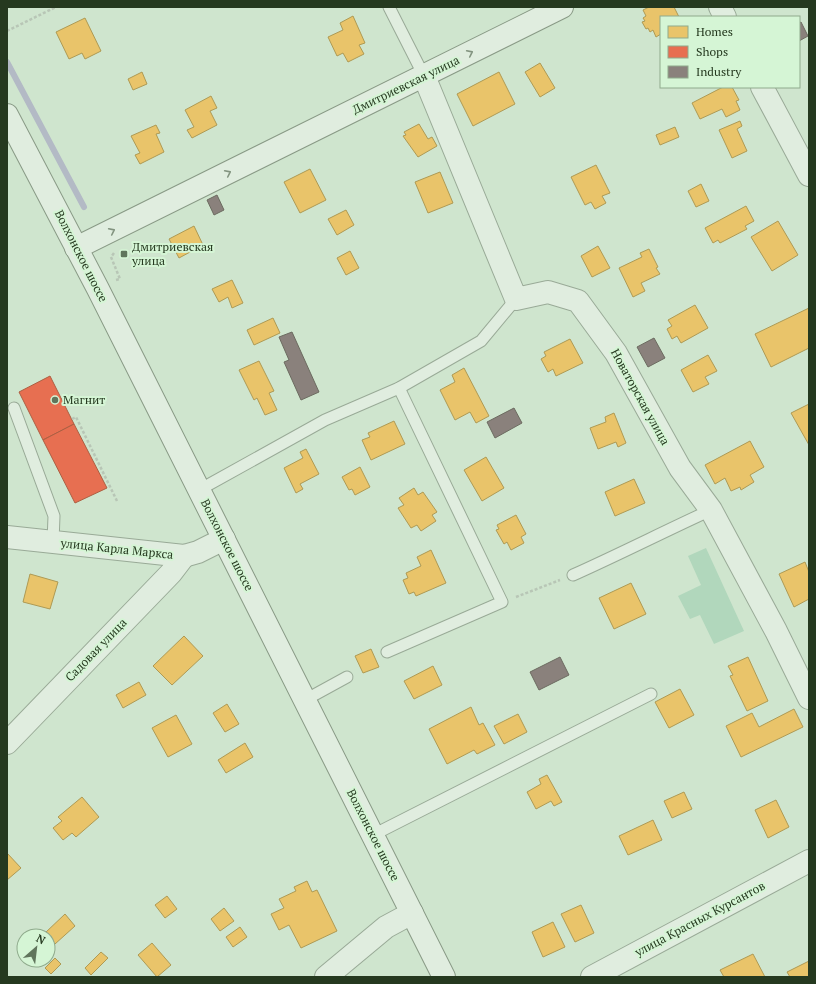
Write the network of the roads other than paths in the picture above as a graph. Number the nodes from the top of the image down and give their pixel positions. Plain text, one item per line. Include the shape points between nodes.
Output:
1 (388, 7) edge
2 (562, 7) edge
3 (720, 7) edge
4 (724, 16) edge
5 (424, 76) junction
6 (763, 88) edge
7 (7, 115) edge
8 (809, 175) edge
9 (76, 248) junction
10 (516, 299) junction
11 (398, 388) junction
12 (14, 408) dead end
13 (199, 490) junction
14 (711, 510) junction
15 (7, 537) edge
16 (224, 539) junction
17 (53, 542) junction
18 (184, 556) junction
19 (574, 575) road end
20 (387, 652) dead end
21 (347, 677) dead end
22 (651, 694) dead end
23 (809, 698) edge
24 (305, 700) junction
25 (7, 743) edge
26 (373, 835) junction
27 (809, 861) edge
28 (412, 913) junction
29 (326, 977) edge
30 (444, 977) edge
31 (592, 977) edge

1 - 5 lane
5 -> 2 street, Дмитриевская улица
3 - 4 street
9 -> 5 street, Дмитриевская улица
5 - 10 street
6 - 8 street
7 - 9 street, Волхонское шоссе
9 - 13 street, Волхонское шоссе
10 - 11 lane via 481,341
10 - 14 street, Новаторская улица via 548,292 578,301 616,353 680,468
11 - 13 lane via 325,420
11 - 20 lane via 502,602
12 - 17 lane via 54,516
13 - 16 street, Волхонское шоссе
14 - 19 lane
14 - 23 street, Новаторская улица
15 - 17 street, улица Карла Маркса
16 - 18 street, улица Карла Маркса
16 - 24 street, Волхонское шоссе
17 - 18 street, улица Карла Маркса
18 - 25 street, Садовая улица via 171,573
21 - 24 lane
22 - 26 lane
24 - 26 street, Волхонское шоссе
26 - 28 street, Волхонское шоссе
27 - 31 street, улица Красных Курсантов
28 - 29 street via 386,926
28 - 30 street, Волхонское шоссе

